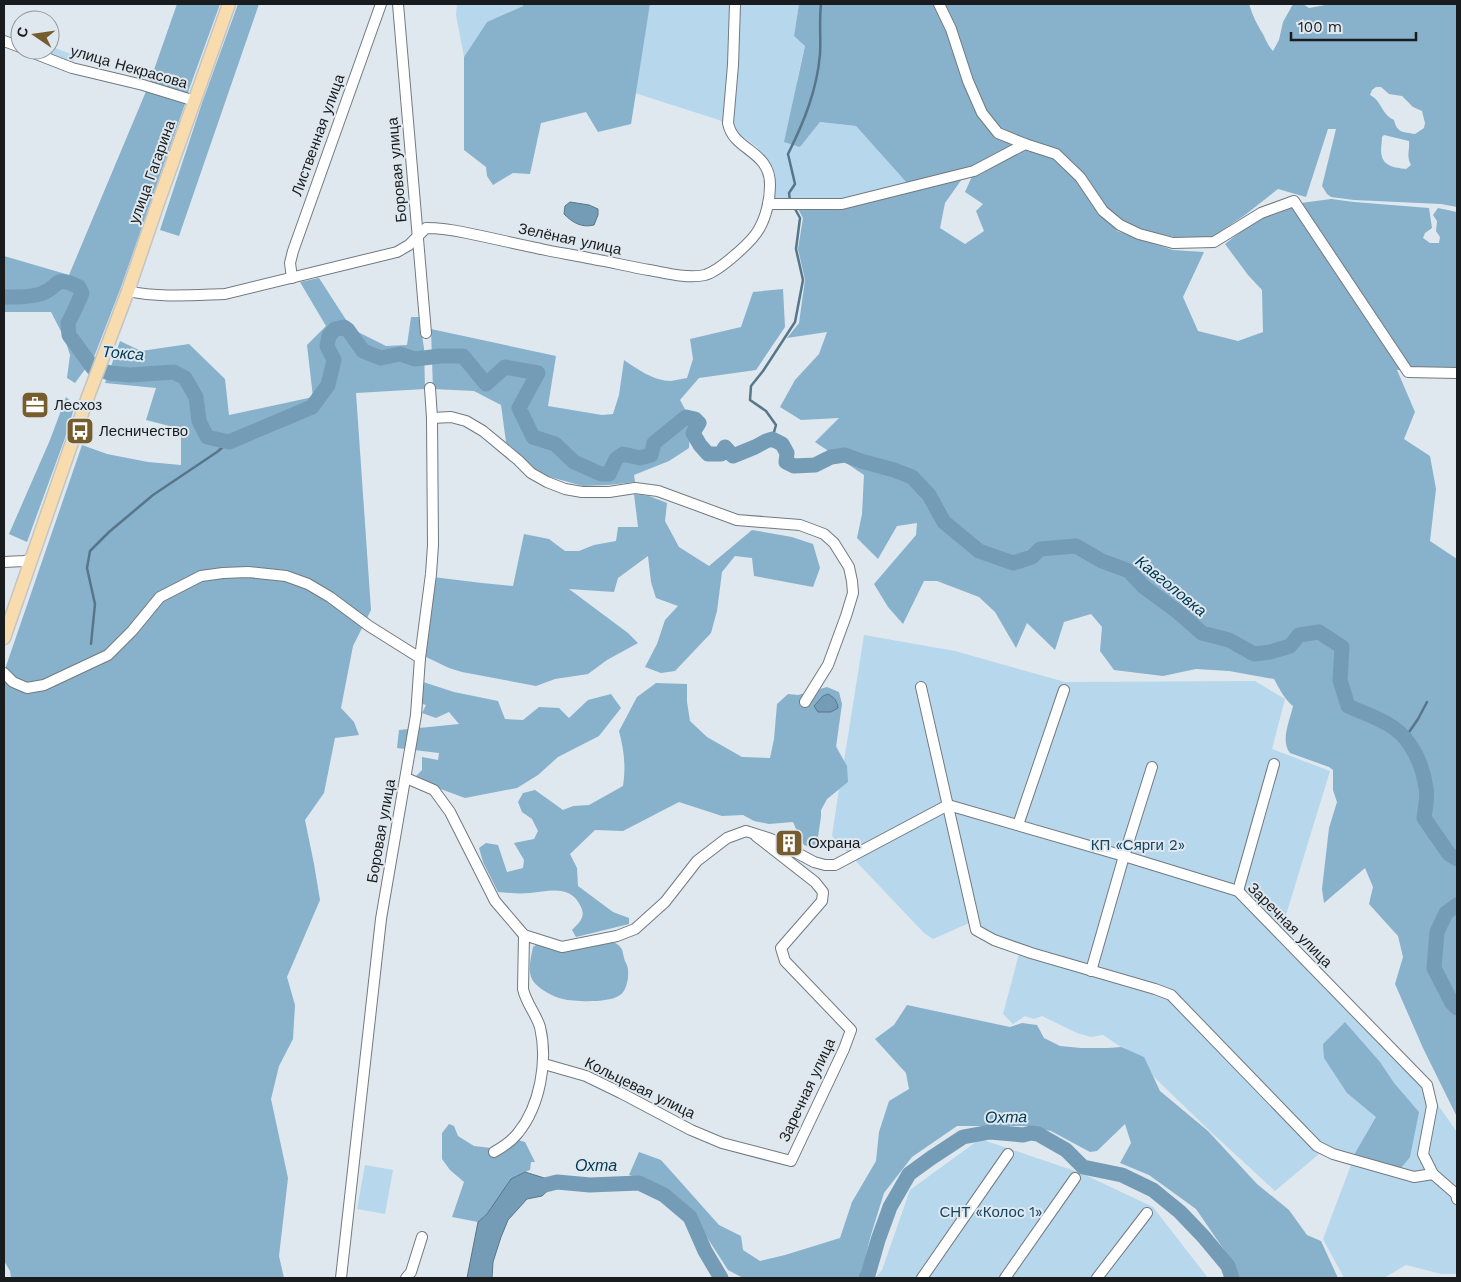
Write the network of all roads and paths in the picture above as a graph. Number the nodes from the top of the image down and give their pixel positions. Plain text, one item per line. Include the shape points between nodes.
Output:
1 (229, 4) edge
2 (381, 4) edge
3 (398, 4) edge
4 (735, 4) edge
5 (939, 4) edge
6 (52, 60) edge
7 (195, 101) junction
8 (1025, 144) junction
9 (768, 204) junction
10 (418, 235) junction
11 (292, 278) junction
12 (128, 291) junction
13 (426, 333) dead end
14 (1457, 373) edge
15 (430, 388) dead end
16 (432, 418) junction
17 (30, 560) junction
18 (4, 562) edge
19 (4, 638) edge
20 (420, 658) junction
21 (4, 673) edge
22 (921, 687) dead end
23 (1064, 690) dead end
24 (805, 702) dead end
25 (1274, 764) dead end
26 (1152, 767) dead end
27 (406, 778) junction
28 (948, 805) junction
29 (1018, 825) junction
30 (746, 831) junction
31 (1124, 856) junction
32 (1238, 891) junction
33 (524, 935) junction
34 (1091, 971) junction
35 (544, 1064) junction
36 (722, 1143) joint
37 (494, 1152) dead end
38 (1008, 1154) dead end
39 (1433, 1174) junction
40 (1075, 1178) dead end
41 (1457, 1198) edge
42 (1147, 1213) dead end
43 (422, 1237) dead end
44 (341, 1278) edge
45 (406, 1278) edge
46 (922, 1278) edge
47 (1005, 1278) edge
48 (1097, 1278) edge

1 - 7 main road, улица Гагарина
2 - 11 street, Лиственная улица via 293,251 290,263
3 - 10 street, Боровая улица
4 - 9 street, Зелёная улица via 728,123 734,137 768,168
5 - 8 street via 982,114 998,133
6 - 7 street, улица Некрасова
7 - 12 main road, улица Гагарина
8 - 9 street via 974,171 842,204
8 - 14 street via 1056,154 1080,177 1103,211 1120,225 1173,243 1214,242 1262,213 1294,201 1408,372
9 - 10 street, Зелёная улица via 759,230 723,266 705,275 691,276 624,266 438,228 426,228
10 - 11 street, Зелёная улица via 397,252
10 - 13 street, Боровая улица
11 - 12 street, Зелёная улица via 225,294 167,295
12 - 17 main road, улица Гагарина
15 - 16 street, Боровая улица
16 - 20 street, Боровая улица via 433,545
16 - 24 street via 451,417 466,421 484,431 531,473 565,488 582,492 635,488 658,491 737,520 800,525 824,534 834,543 849,567 853,593 828,665
17 - 18 street
17 - 19 main road, улица Гагарина
20 - 21 street via 308,584 286,576 248,572 202,576 160,597 108,655 44,685 27,688 13,682
20 - 27 street, Боровая улица via 416,715
22 - 28 street
23 - 29 street
25 - 32 street
26 - 31 street
27 - 33 street via 434,790 445,804 495,901
27 - 44 street, Боровая улица via 381,919
28 - 29 street, Заречная улица
28 - 30 street via 835,865 814,862 771,839
28 - 34 street via 976,930 994,940
29 - 31 street, Заречная улица
30 - 33 street via 727,838 697,861 665,902 634,929 617,936 562,946
30 - 36 street, Заречная улица via 815,882 824,895 781,948 786,961 851,1030 791,1161
31 - 32 street, Заречная улица
31 - 34 street
32 - 39 street, Заречная улица via 1427,1085 1432,1106 1423,1154
33 - 35 street via 523,989 540,1028
34 - 39 street via 1171,995 1317,1146 1333,1154 1414,1177
35 - 36 street, Кольцевая улица via 586,1076
35 - 37 street via 539,1089 527,1119 508,1144
38 - 46 street
39 - 41 street
40 - 47 street
42 - 48 street
43 - 45 street

